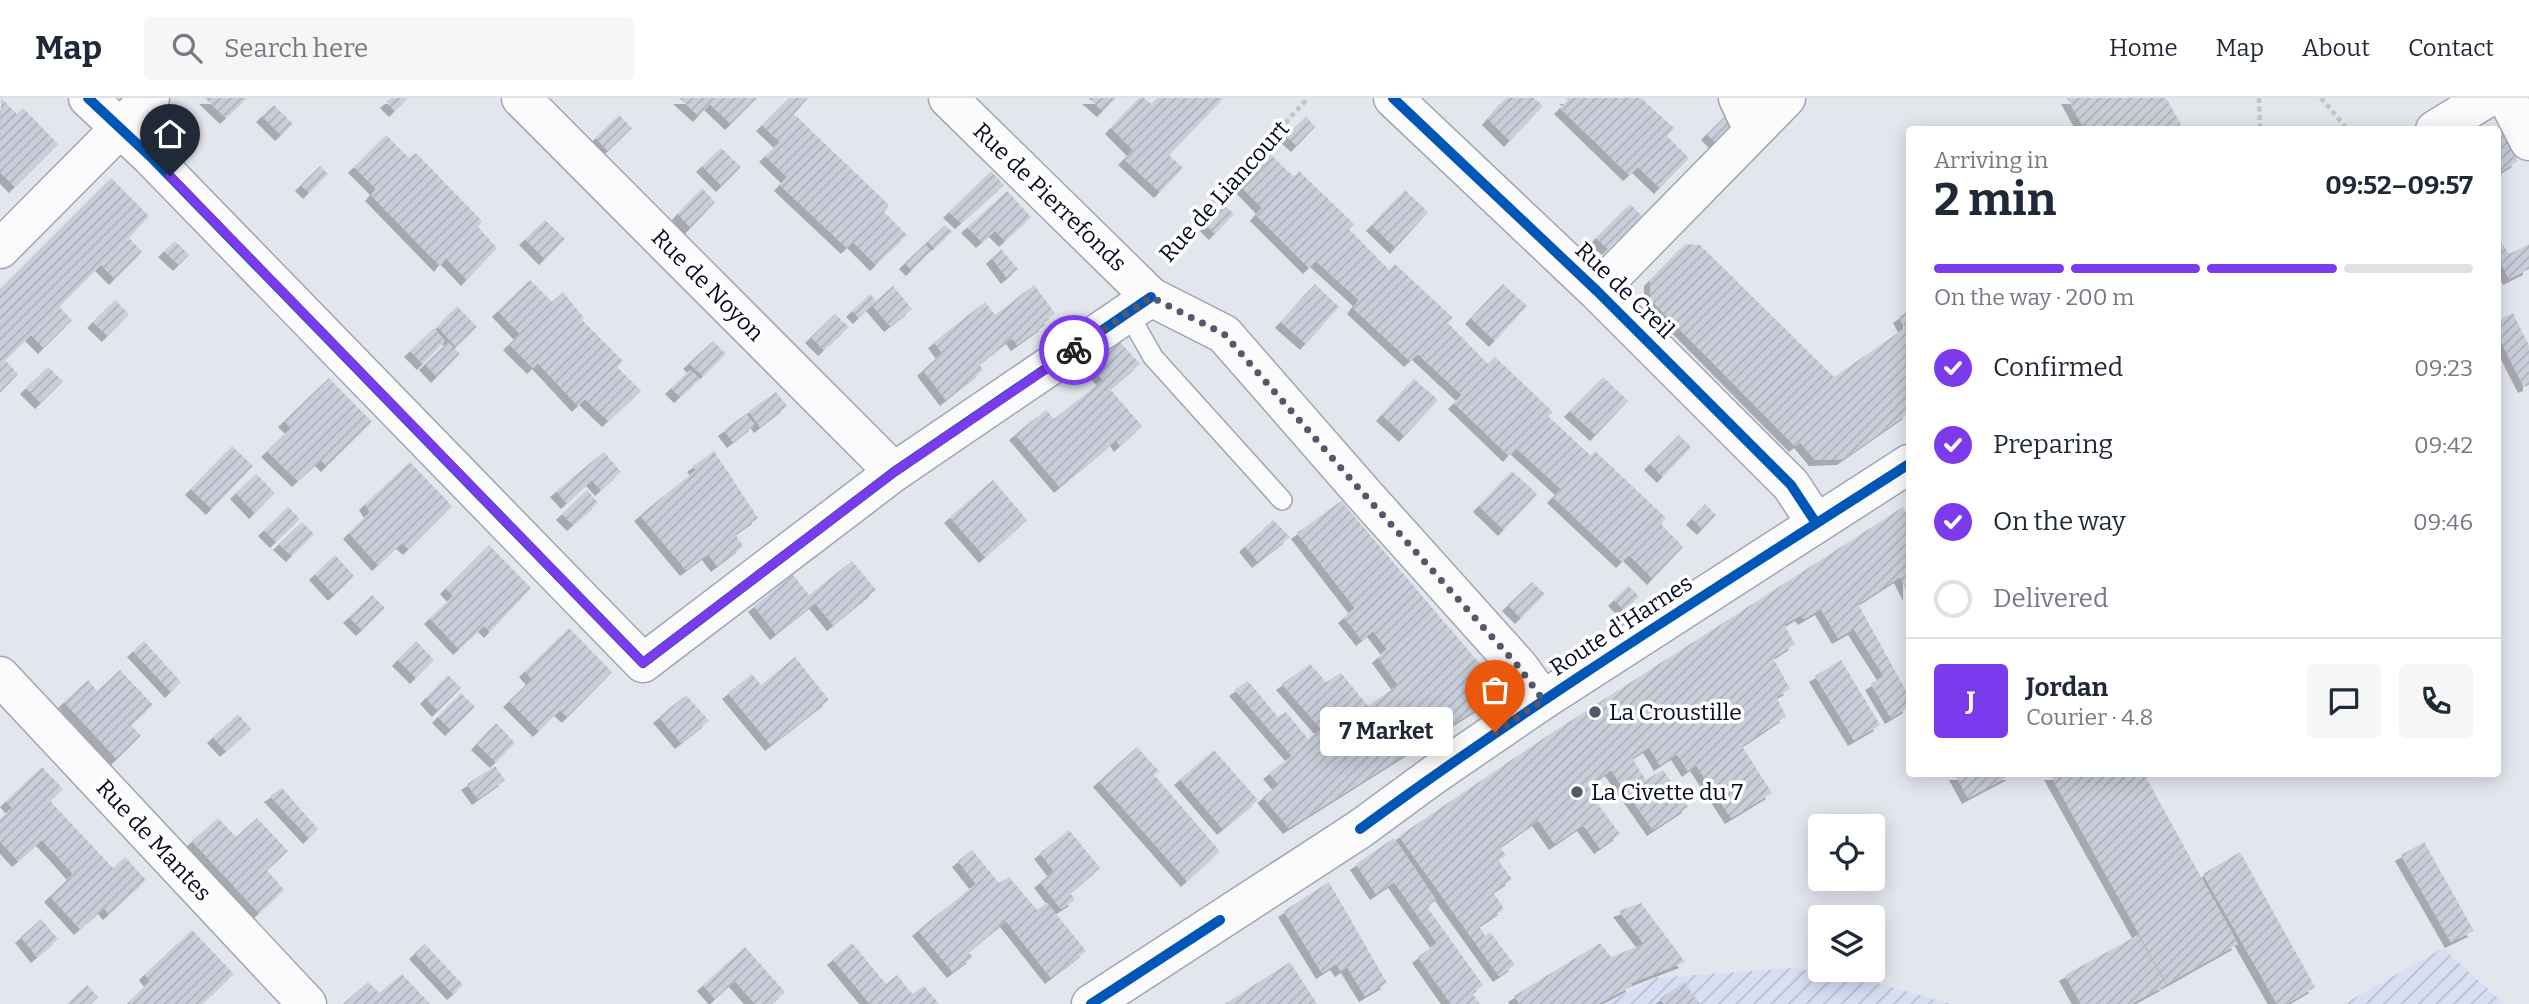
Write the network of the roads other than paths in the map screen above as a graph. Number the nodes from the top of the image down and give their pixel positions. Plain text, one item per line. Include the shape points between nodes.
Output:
1 (88, 98) edge
2 (150, 98) edge
3 (521, 98) edge
4 (948, 98) edge
5 (1393, 98) edge
6 (1786, 98) edge
7 (2487, 98) edge
8 (2507, 98) edge
9 (1745, 114) edge
10 (2442, 126) edge
11 (122, 129) junction
12 (2529, 141) edge
13 (0, 249) edge
14 (1597, 291) junction
15 (1139, 298) junction
16 (1906, 466) edge
17 (894, 472) junction
18 (1282, 500) dead end
19 (1816, 523) junction
20 (0, 676) edge
21 (1543, 700) junction
22 (307, 1004) edge
23 (1091, 1004) edge

1 - 11 street
2 - 11 street
3 - 17 street, Rue de Noyon
4 - 15 street, Rue de Pierrefonds
5 - 14 street, Rue de Creil
6 - 9 street
7 - 10 street
8 - 12 street
9 - 14 street via 1730,156
11 - 13 street
11 - 17 street via 643,663
14 - 19 street, Rue de Creil via 1791,485
15 - 17 street
15 - 18 lane via 1153,357
15 - 21 street via 1224,334 1519,667
16 - 19 street, Route d'Harnes
19 - 21 street, Route d'Harnes
20 - 22 street, Rue de Mantes
21 - 23 street, Route d'Harnes via 1360,829

